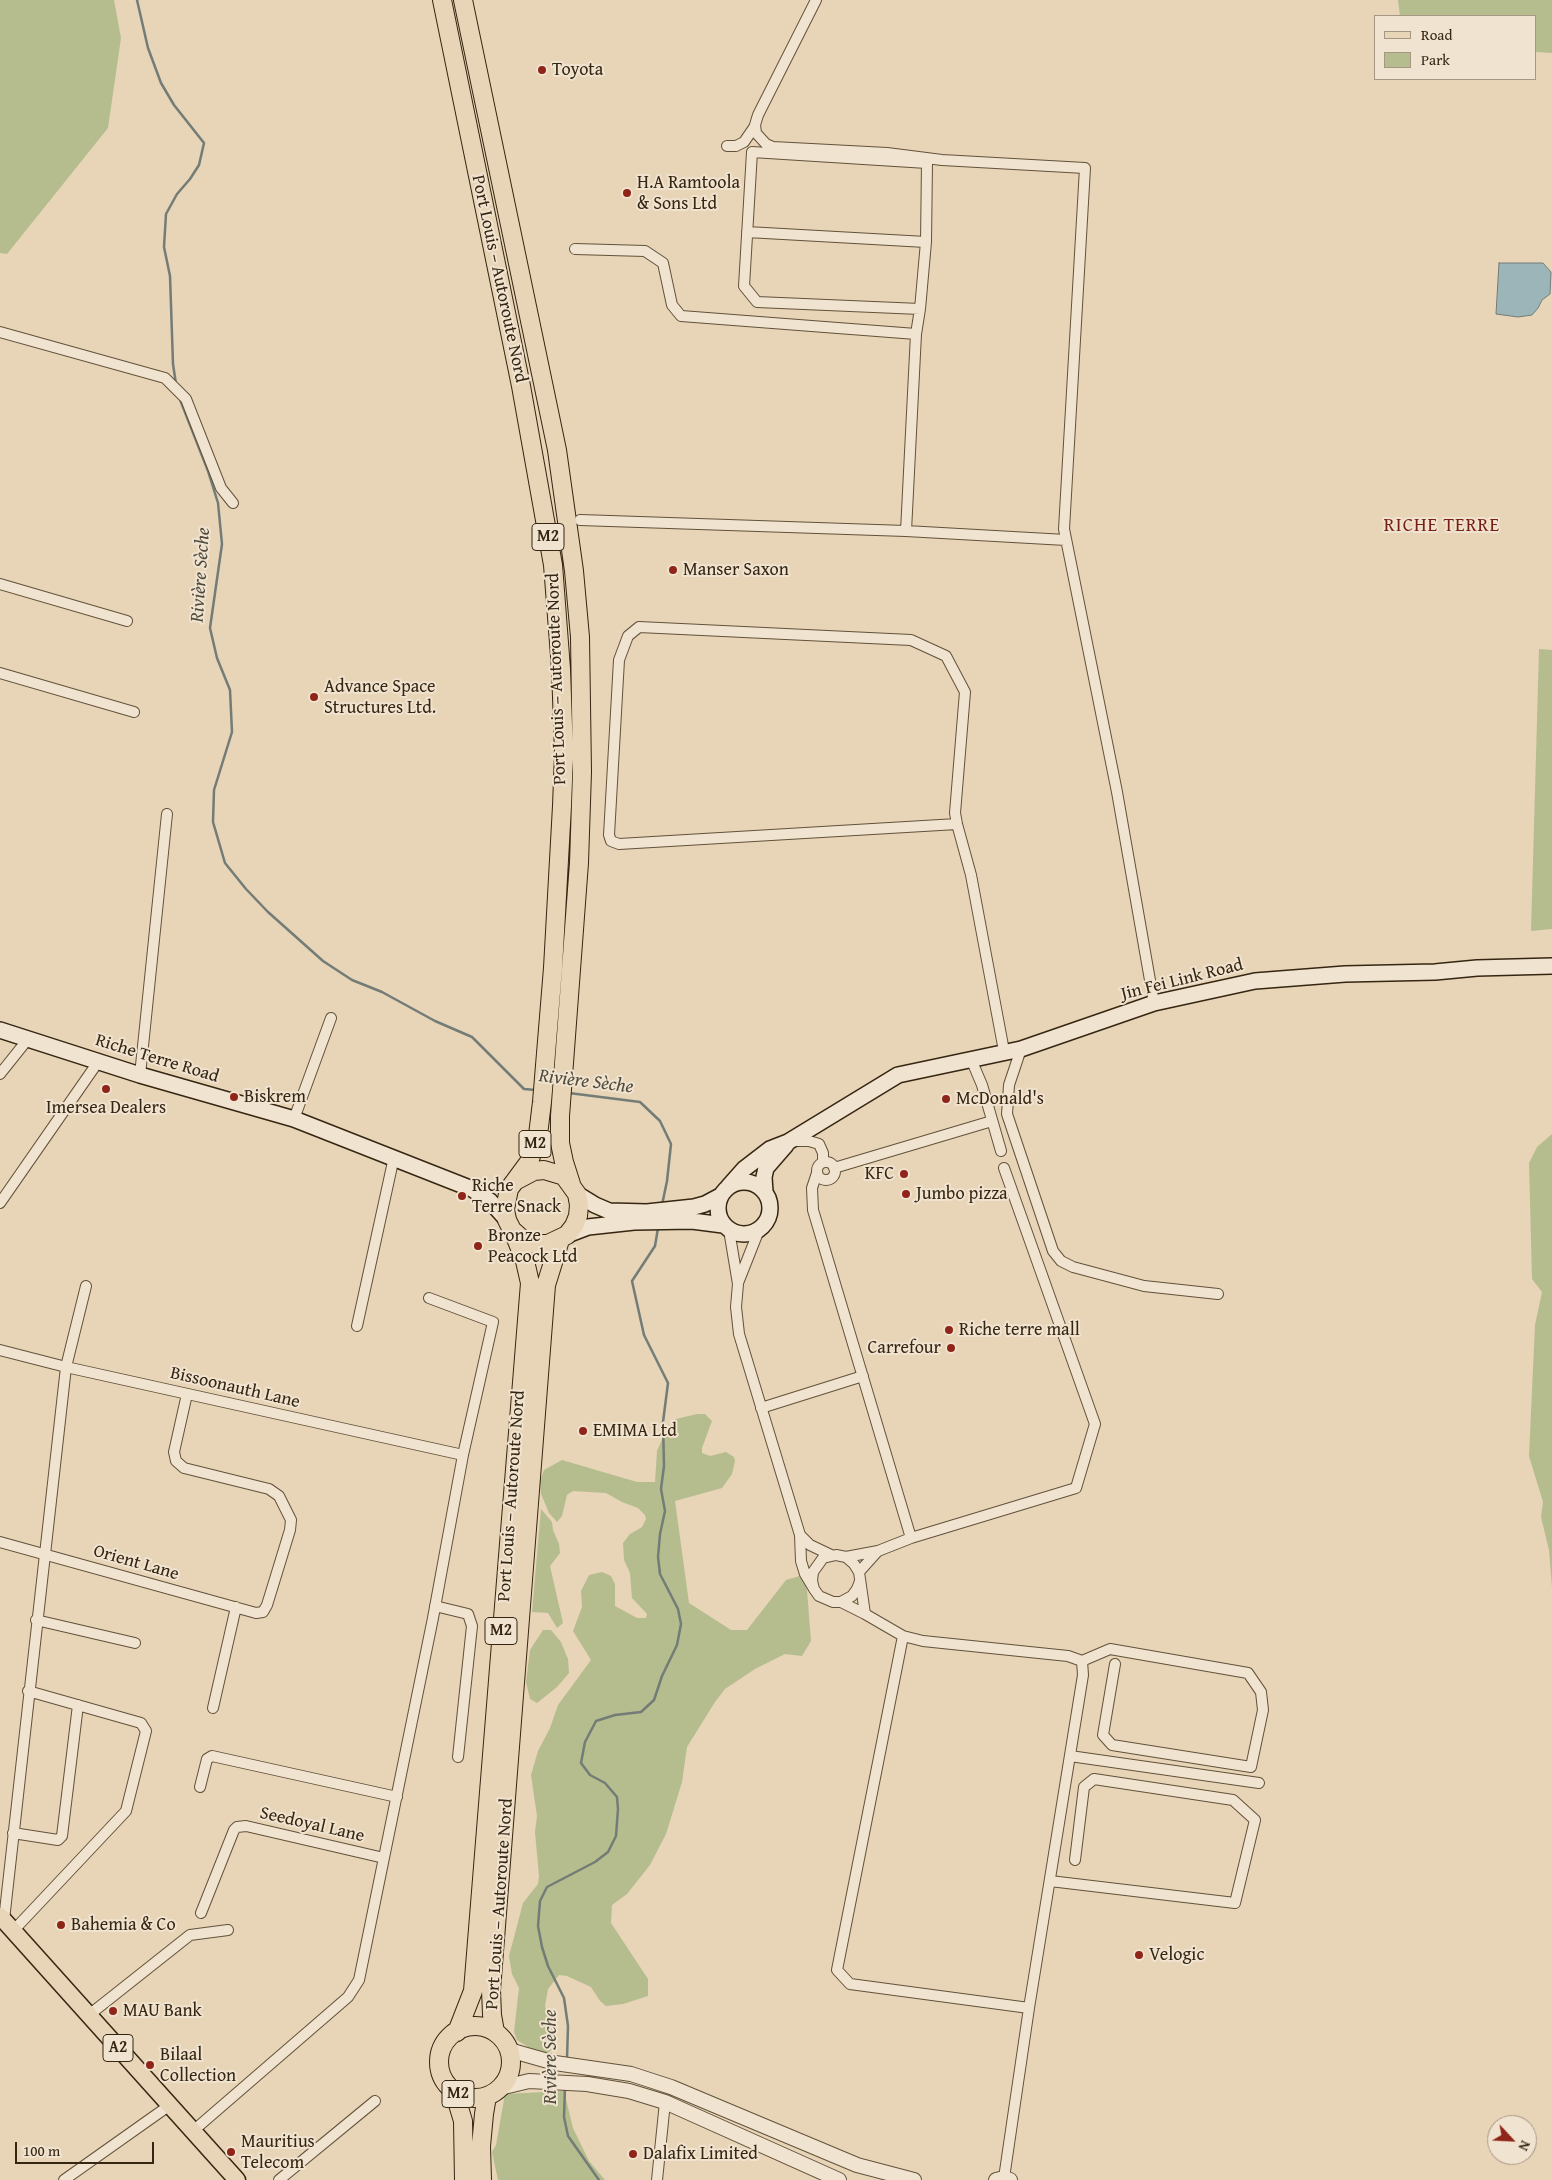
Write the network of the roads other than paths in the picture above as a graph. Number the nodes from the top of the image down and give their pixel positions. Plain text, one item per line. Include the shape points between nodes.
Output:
1 (442, 0) edge
2 (463, 0) edge
3 (816, 0) edge
4 (755, 125) junction
5 (727, 146) dead end
6 (747, 232) junction
7 (926, 242) junction
8 (575, 250) dead end
9 (920, 309) junction
10 (0, 332) edge
11 (916, 334) junction
12 (233, 503) dead end
13 (580, 520) dead end
14 (906, 531) junction
15 (1066, 540) junction
16 (0, 584) edge
17 (127, 621) dead end
18 (0, 673) edge
19 (134, 712) dead end
20 (167, 814) dead end
21 (957, 824) junction
22 (1552, 966) edge
23 (1154, 1002) junction
24 (331, 1018) dead end
25 (0, 1030) edge
26 (28, 1039) junction
27 (1021, 1049) junction
28 (1004, 1051) junction
29 (98, 1062) junction
30 (973, 1063) junction
31 (0, 1074) edge
32 (140, 1075) junction
33 (294, 1119) junction
34 (992, 1121) junction
35 (788, 1142) junction
36 (1001, 1151) dead end
37 (394, 1158) junction
38 (823, 1162) junction
39 (834, 1168) junction
40 (1004, 1168) dead end
41 (817, 1173) junction
42 (826, 1180) junction
43 (512, 1185) junction
44 (472, 1189) junction
45 (574, 1189) junction
46 (724, 1191) junction
47 (765, 1192) junction
48 (812, 1200) junction
49 (0, 1203) edge
50 (510, 1225) junction
51 (726, 1228) junction
52 (759, 1230) junction
53 (564, 1237) junction
54 (738, 1284) junction
55 (86, 1286) dead end
56 (1218, 1294) dead end
57 (429, 1298) dead end
58 (357, 1326) dead end
59 (0, 1350) edge
60 (66, 1367) junction
61 (863, 1376) junction
62 (187, 1394) junction
63 (761, 1408) junction
64 (463, 1456) junction
65 (800, 1535) junction
66 (911, 1538) junction
67 (0, 1542) edge
68 (878, 1551) junction
69 (44, 1553) junction
70 (831, 1555) junction
71 (846, 1557) junction
72 (859, 1576) junction
73 (814, 1589) junction
74 (841, 1602) junction
75 (435, 1606) junction
76 (236, 1608) junction
77 (865, 1614) junction
78 (36, 1620) junction
79 (903, 1636) junction
80 (135, 1644) dead end
81 (1082, 1662) junction
82 (1115, 1664) dead end
83 (28, 1691) junction
84 (78, 1705) junction
85 (213, 1708) dead end
86 (1070, 1756) junction
87 (458, 1757) dead end
88 (1259, 1783) dead end
89 (200, 1787) dead end
90 (397, 1797) junction
91 (13, 1833) junction
92 (384, 1858) junction
93 (1075, 1860) dead end
94 (1050, 1881) junction
95 (201, 1914) dead end
96 (6, 1922) edge
97 (228, 1930) dead end
98 (1029, 2008) junction
99 (89, 2015) junction
100 (457, 2032) junction
101 (495, 2032) junction
102 (509, 2050) junction
103 (454, 2091) junction
104 (494, 2092) junction
105 (375, 2101) dead end
106 (665, 2102) junction
107 (170, 2105) junction
108 (193, 2131) junction
109 (233, 2179) edge
110 (1003, 2179) edge
111 (64, 2180) edge
112 (279, 2180) edge
113 (464, 2180) edge
114 (482, 2180) edge
115 (657, 2180) edge
116 (839, 2180) edge
117 (914, 2180) edge

1 - 43 highway, Port Louis – Autoroute Nord / M2 via 521,386 553,565 561,669 564,754 554,968 542,1102 530,1162
2 - 45 highway, Port Louis – Autoroute Nord / M2 via 558,450 575,580 583,716 582,772 560,1102 560,1143
3 - 4 street
4 - 5 street via 744,142
4 - 15 street via 760,138 773,147 1085,168 1064,519
6 - 7 street
6 - 7 street via 752,152 927,163
6 - 9 street via 744,286 757,302
7 - 9 street
8 - 11 street via 645,251 663,263 672,305 680,316
9 - 11 street
10 - 12 street via 165,378 186,399 221,488
11 - 14 street
13 - 14 street
14 - 15 street
15 - 23 street via 1117,792
16 - 17 street
18 - 19 street
20 - 32 street
21 - 21 street via 955,813 966,692 946,656 911,640 639,627 628,636 619,660 611,840 619,844
21 - 28 street via 971,875
22 - 23 main road, Jin Fei Link Road via 1255,981
23 - 27 main road, Jin Fei Link Road
24 - 33 street
25 - 26 main road, Riche Terre Road
26 - 29 main road, Riche Terre Road
26 - 31 street
27 - 28 main road, Jin Fei Link Road
27 - 30 main road via 1008,1058
27 - 56 street via 1009,1085 1008,1114 1053,1251 1061,1261 1144,1286
28 - 30 main road, Jin Fei Link Road
29 - 32 main road, Riche Terre Road
29 - 49 street
30 - 34 street
30 - 35 main road, Jin Fei Link Road via 896,1081
32 - 33 main road, Riche Terre Road
33 - 37 main road, Riche Terre Road
34 - 36 street
34 - 39 street
35 - 38 street via 819,1144
35 - 46 main road via 770,1149 744,1168
35 - 47 main road via 766,1168
37 - 44 main road, Riche Terre Road
37 - 58 street
38 - 39 street
38 - 41 street
39 - 42 street via 833,1176
40 - 66 street via 1095,1424 1076,1488
41 - 42 street
41 - 48 street
42 - 48 street
43 - 44 main road via 493,1191
43 - 45 highway, M2 via 529,1173 544,1170 564,1176
43 - 50 highway, M2 via 505,1208
44 - 50 main road via 490,1201
45 - 46 main road via 595,1206 609,1211 647,1212 694,1207 705,1204
45 - 53 highway, M2 via 579,1205 578,1216
46 - 47 main road via 743,1182
46 - 51 main road via 717,1206 718,1216
47 - 52 main road via 769,1216
48 - 61 street
50 - 53 highway via 522,1239 535,1244 548,1244
50 - 100 highway, Port Louis – Autoroute Nord / M2 via 530,1283 473,1991
51 - 52 main road via 739,1234
51 - 53 main road via 692,1221 634,1222 588,1227
51 - 54 street
52 - 54 street
53 - 101 highway, Port Louis – Autoroute Nord / M2 via 545,1294 492,1990
54 - 63 street via 739,1334
55 - 60 street
57 - 64 street via 493,1322
59 - 60 street, Bissoonauth Lane
60 - 62 street, Bissoonauth Lane
60 - 69 street
61 - 63 street
61 - 66 street
62 - 64 street, Bissoonauth Lane
62 - 76 street, Orient Lane via 174,1452 176,1461 184,1468 269,1489 279,1496 291,1520 263,1612
63 - 65 street
64 - 75 street
65 - 70 street
65 - 73 street via 801,1561
66 - 68 street
67 - 69 street, Orient Lane
68 - 71 street
68 - 72 street
69 - 76 street, Orient Lane
69 - 78 street
70 - 71 street
70 - 73 street via 823,1558 813,1572
71 - 72 street via 854,1564
72 - 74 street via 857,1589
72 - 77 street
73 - 74 street via 824,1600
74 - 77 street
75 - 87 street via 468,1614 472,1626
75 - 90 street
76 - 85 street
77 - 79 street
78 - 80 street
78 - 83 street
79 - 81 street via 923,1641 1068,1656
79 - 98 street via 837,1970 850,1984
81 - 82 street via 1110,1649 1248,1673 1261,1692 1263,1710 1251,1767 1112,1745 1103,1734
81 - 86 street via 1083,1675
83 - 84 street
83 - 91 street
84 - 91 street via 62,1836 58,1840
84 - 96 street via 141,1723 146,1731 126,1811
86 - 88 street
86 - 94 street
89 - 90 street via 207,1759 212,1756
90 - 92 street
91 - 96 street
92 - 95 street, Seedoyal Lane via 246,1826 237,1828
92 - 108 street via 359,1980 348,1997
93 - 94 street via 1084,1787 1094,1779 1234,1800 1255,1820 1235,1903
94 - 98 street
96 - 99 main road, A2
97 - 99 street via 190,1935
98 - 110 street
99 - 107 main road, A2
100 - 101 highway via 478,2026
100 - 103 highway, M2 via 444,2044 440,2060 443,2077
101 - 102 highway
102 - 104 highway, M2 via 510,2073
102 - 117 street via 555,2062 631,2074 671,2086 857,2165
103 - 104 highway, M2 via 470,2098
103 - 113 highway, M2 via 463,2121
104 - 106 street via 529,2081 587,2084 629,2091
104 - 114 highway, M2 via 484,2114
105 - 112 street
106 - 115 street
106 - 116 street
107 - 108 main road, A2
107 - 111 street
108 - 109 main road, A2

